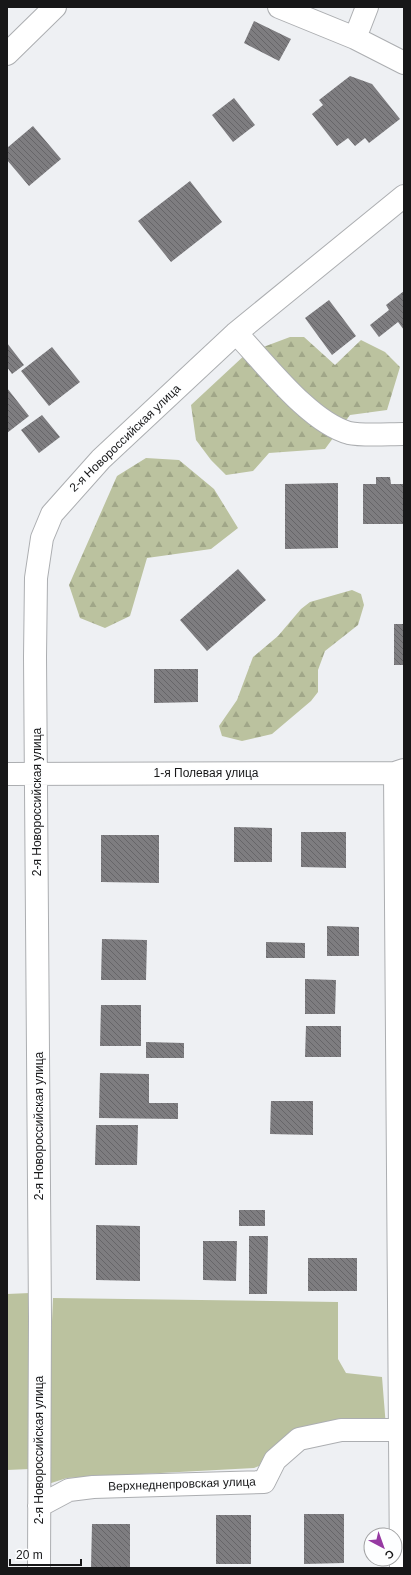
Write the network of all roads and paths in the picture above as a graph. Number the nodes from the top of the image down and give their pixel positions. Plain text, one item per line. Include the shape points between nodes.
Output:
1 (55, 7) edge
2 (279, 7) edge
3 (367, 7) edge
4 (326, 16) edge
5 (355, 38) junction
6 (7, 54) edge
7 (404, 63) edge
8 (404, 196) edge
9 (236, 333) junction
10 (404, 434) edge
11 (400, 772) edge
12 (36, 773) junction
13 (7, 774) edge
14 (402, 1430) edge
15 (39, 1506) junction
16 (39, 1568) edge
17 (401, 1568) edge

1 - 6 street
2 - 4 street
3 - 5 street
4 - 5 street
5 - 7 street
8 - 9 street, 2-я Новороссийская улица
9 - 10 street via 305,408 326,423 350,433
9 - 12 street, 2-я Новороссийская улица via 101,459 52,514 42,538 36,578
11 - 12 street, 1-я Полевая улица
11 - 14 street
12 - 13 street, 1-я Полевая улица
12 - 15 street, 2-я Новороссийская улица
14 - 15 street, Верхнеднепровская улица via 341,1430 299,1439 275,1460 264,1482 93,1487 69,1490
14 - 17 street
15 - 16 street, 2-я Новороссийская улица

